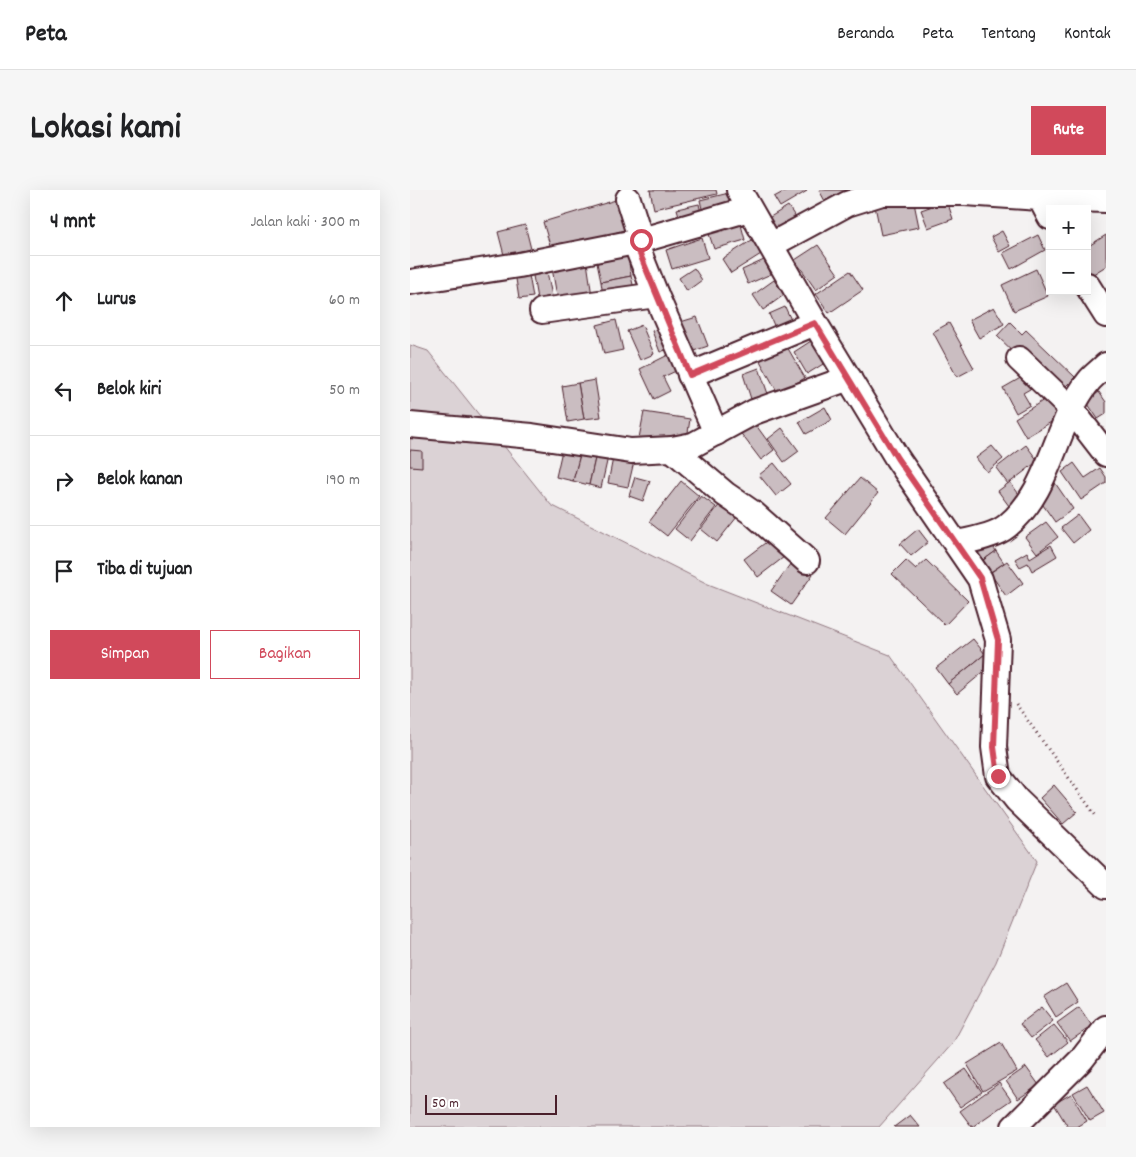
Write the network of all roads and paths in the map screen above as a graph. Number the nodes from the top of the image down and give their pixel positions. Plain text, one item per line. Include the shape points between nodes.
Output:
1 (628, 199) dead end
2 (744, 200) edge
3 (1106, 200) edge
4 (1041, 202) edge
5 (638, 241) junction
6 (771, 245) junction
7 (410, 282) edge
8 (1091, 291) edge
9 (656, 295) junction
10 (542, 312) dead end
11 (1106, 315) edge
12 (815, 323) junction
13 (1019, 359) dead end
14 (1106, 365) edge
15 (690, 375) junction
16 (849, 378) junction
17 (1072, 410) junction
18 (410, 425) edge
19 (716, 434) junction
20 (672, 449) junction
21 (1106, 454) edge
22 (957, 543) junction
23 (807, 561) dead end
24 (998, 679) junction
25 (1096, 816) dead end
26 (1106, 886) edge
27 (1106, 1028) edge
28 (1014, 1127) edge

1 - 5 street
2 - 5 street
2 - 6 street
3 - 4 street
4 - 6 street via 965,194 882,193 847,204
5 - 7 street via 519,265
5 - 9 street
6 - 12 street
8 - 11 street
9 - 10 street
9 - 15 street
12 - 15 street
12 - 16 street
13 - 17 street
14 - 17 street via 1089,381
15 - 19 street
16 - 19 street via 754,412
16 - 22 street via 897,458
17 - 21 street
17 - 22 street via 1036,490 1024,509 1006,527
18 - 20 street via 532,436 631,451
19 - 20 street via 693,445
20 - 23 street
22 - 24 street via 980,578 998,640
24 - 25 path
24 - 26 street via 994,747 998,776 1017,800
27 - 28 street via 1082,1059

